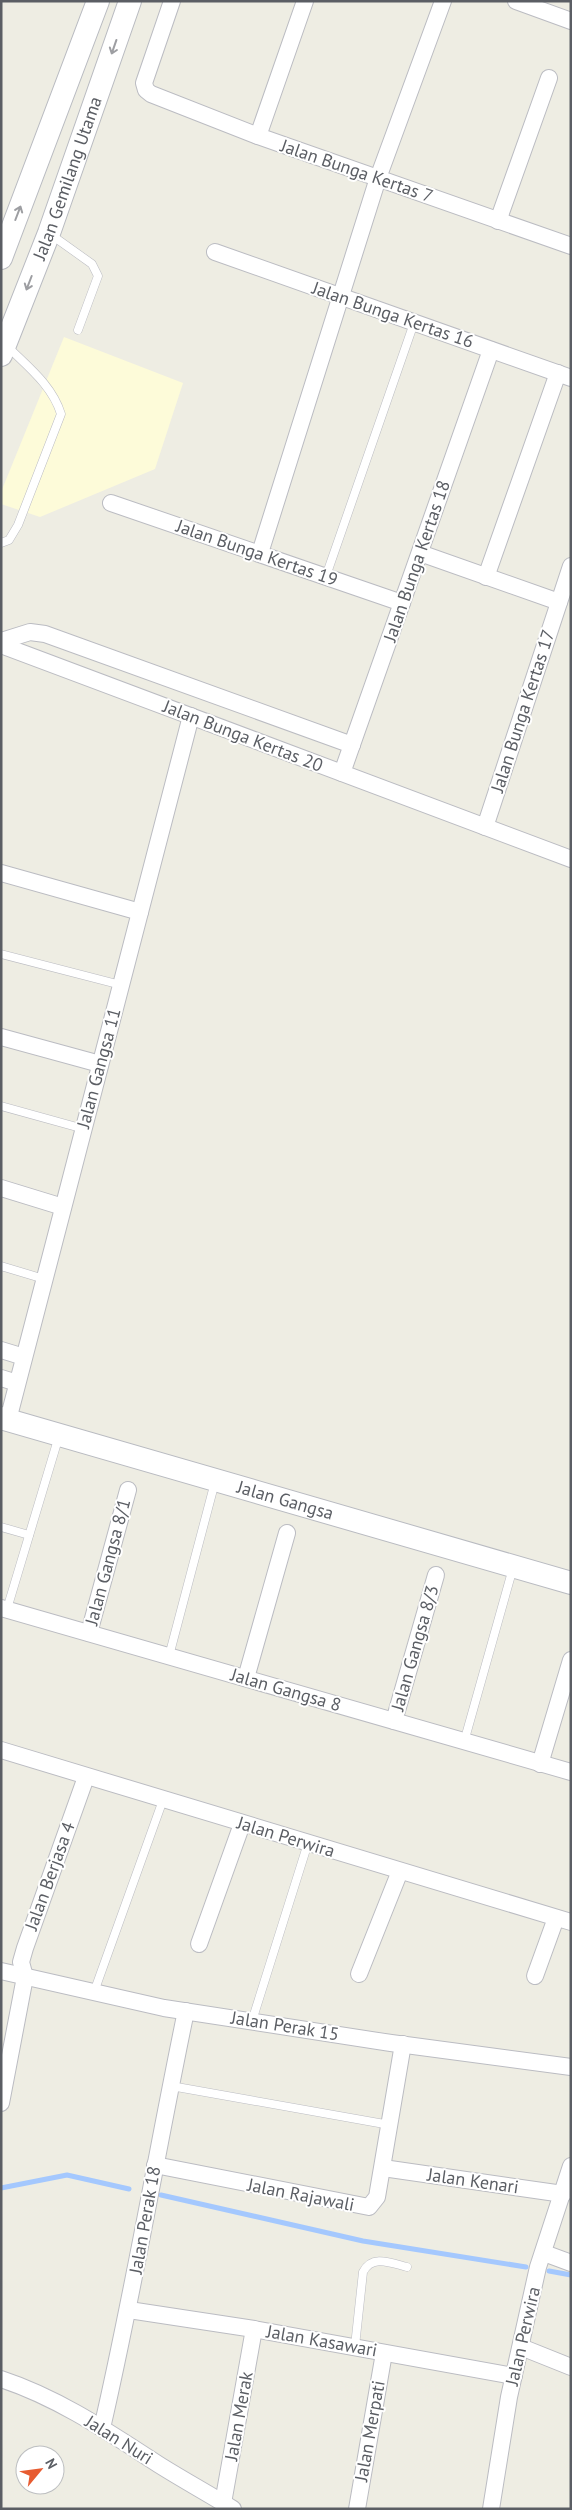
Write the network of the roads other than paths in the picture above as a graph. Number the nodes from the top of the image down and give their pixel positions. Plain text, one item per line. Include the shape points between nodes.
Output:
1 (98, 1) edge
2 (130, 1) edge
3 (172, 1) edge
4 (305, 1) edge
5 (443, 1) edge
6 (516, 1) edge
7 (571, 22) edge
8 (549, 78) dead end
9 (258, 136) junction
10 (378, 178) junction
11 (498, 221) junction
12 (49, 233) junction
13 (571, 246) edge
14 (215, 252) dead end
15 (1, 258) edge
16 (340, 296) junction
17 (414, 322) junction
18 (78, 330) dead end
19 (3, 350) edge
20 (491, 350) junction
21 (564, 375) edge
22 (111, 503) dead end
23 (1, 543) edge
24 (260, 553) junction
25 (420, 553) junction
26 (571, 566) edge
27 (326, 576) junction
28 (486, 576) junction
29 (559, 602) junction
30 (402, 603) junction
31 (1, 641) edge
32 (1, 645) edge
33 (191, 716) junction
34 (352, 745) junction
35 (342, 773) junction
36 (485, 827) junction
37 (571, 859) edge
38 (1, 873) edge
39 (140, 912) junction
40 (1, 954) edge
41 (121, 985) junction
42 (1, 1037) edge
43 (100, 1064) junction
44 (1, 1106) edge
45 (84, 1129) junction
46 (1, 1188) edge
47 (63, 1207) junction
48 (1, 1266) edge
49 (44, 1279) junction
50 (1, 1350) edge
51 (24, 1357) junction
52 (1, 1378) edge
53 (18, 1383) junction
54 (5, 1419) edge
55 (60, 1435) junction
56 (216, 1480) junction
57 (128, 1490) dead end
58 (1, 1527) edge
59 (287, 1534) dead end
60 (29, 1535) junction
61 (513, 1566) junction
62 (436, 1575) dead end
63 (571, 1583) edge
64 (4, 1608) edge
65 (89, 1633) junction
66 (168, 1656) junction
67 (571, 1660) edge
68 (246, 1678) junction
69 (394, 1721) junction
70 (464, 1742) junction
71 (2, 1752) edge
72 (540, 1764) junction
73 (571, 1772) edge
74 (86, 1777) junction
75 (163, 1800) junction
76 (242, 1824) junction
77 (308, 1843) junction
78 (400, 1871) junction
79 (563, 1920) edge
80 (199, 1944) dead end
81 (1, 1971) edge
82 (359, 1974) dead end
83 (535, 1976) dead end
84 (25, 1977) junction
85 (94, 1992) junction
86 (186, 2011) junction
87 (252, 2021) junction
88 (403, 2044) junction
89 (571, 2067) edge
90 (171, 2086) junction
91 (1, 2103) edge
92 (390, 2125) junction
93 (155, 2165) junction
94 (383, 2168) junction
95 (568, 2180) edge
96 (541, 2260) junction
97 (571, 2263) edge
98 (408, 2267) dead end
99 (129, 2310) junction
100 (254, 2329) junction
101 (355, 2346) junction
102 (521, 2347) junction
103 (384, 2353) junction
104 (571, 2366) edge
105 (514, 2376) junction
106 (1, 2379) edge
107 (102, 2428) junction
108 (228, 2506) edge
109 (357, 2509) edge
110 (491, 2509) edge

15 -> 1 main road, Jalan Gemilang Utama
2 -> 12 main road, Jalan Gemilang Utama
3 - 9 street, Jalan Bunga Kertas 7 via 144,83 146,90
4 - 9 street
5 - 10 street
6 - 7 street
8 - 11 street
9 - 10 street, Jalan Bunga Kertas 7
10 - 11 street, Jalan Bunga Kertas 7
10 - 16 street
11 - 13 street, Jalan Bunga Kertas 7
12 - 18 lane via 92,264 98,276
12 -> 19 main road, Jalan Gemilang Utama
14 - 16 street, Jalan Bunga Kertas 16
16 - 17 street, Jalan Bunga Kertas 16
16 - 24 street
17 - 20 street, Jalan Bunga Kertas 16
17 - 27 lane
19 - 23 lane via 50,388 61,414 18,525 9,540
20 - 21 street, Jalan Bunga Kertas 16
20 - 25 street, Jalan Bunga Kertas 18
21 - 28 street
22 - 24 street, Jalan Bunga Kertas 19
24 - 27 street, Jalan Bunga Kertas 19
25 - 28 street
25 - 30 street, Jalan Bunga Kertas 18
26 - 29 street, Jalan Bunga Kertas 17
27 - 30 street, Jalan Bunga Kertas 19
28 - 29 street
29 - 36 street, Jalan Bunga Kertas 17
30 - 34 street, Jalan Bunga Kertas 18
31 - 34 street, Jalan Bunga Kertas 20 via 30,632 45,634
32 - 33 street, Jalan Bunga Kertas 20
33 - 35 street, Jalan Bunga Kertas 20
33 - 39 street, Jalan Gangsa 11
34 - 35 street, Jalan Bunga Kertas 18
35 - 36 street, Jalan Bunga Kertas 20
36 - 37 street, Jalan Bunga Kertas 20
38 - 39 street
39 - 41 street, Jalan Gangsa 11
40 - 41 lane
41 - 43 street, Jalan Gangsa 11
42 - 43 street
43 - 45 street, Jalan Gangsa 11
44 - 45 lane
45 - 47 street, Jalan Gangsa 11
46 - 47 street
47 - 49 street, Jalan Gangsa 11
48 - 49 lane
49 - 51 street, Jalan Gangsa 11
50 - 51 street
51 - 53 street, Jalan Gangsa 11
52 - 53 street
53 - 54 street, Jalan Gangsa 11
54 - 55 main road, Jalan Gangsa
55 - 56 main road, Jalan Gangsa
55 - 60 lane
56 - 61 main road, Jalan Gangsa
56 - 66 lane
57 - 65 street, Jalan Gangsa 8/1
58 - 60 lane
59 - 68 street
60 - 64 lane
61 - 63 main road, Jalan Gangsa
61 - 70 lane
62 - 69 street, Jalan Gangsa 8/3
64 - 65 street, Jalan Gangsa 8
65 - 66 street, Jalan Gangsa 8
66 - 68 street, Jalan Gangsa 8
67 - 72 street
68 - 69 street, Jalan Gangsa 8
69 - 70 street, Jalan Gangsa 8
70 - 72 street, Jalan Gangsa 8
71 - 74 street, Jalan Perwira
72 - 73 street, Jalan Gangsa 8
74 - 75 street, Jalan Perwira
74 - 84 street, Jalan Berjasa 4 via 24,1948 21,1962
75 - 76 street, Jalan Perwira
75 - 85 lane
76 - 77 street, Jalan Perwira
76 - 80 street
77 - 78 street, Jalan Perwira
77 - 87 lane
78 - 79 street, Jalan Perwira
78 - 82 street
79 - 83 street
81 - 84 street, Jalan Perak 15
84 - 85 street, Jalan Perak 15
84 - 91 street, Jalan Berjasa 4
85 - 86 street, Jalan Perak 15
86 - 87 street, Jalan Perak 15
86 - 90 street, Jalan Perak 18
87 - 88 street, Jalan Perak 15
88 - 89 street, Jalan Perak 15
88 - 92 street, Jalan Rajawali
90 - 92 lane
90 - 93 street, Jalan Perak 18
92 - 94 street, Jalan Rajawali
93 - 94 street, Jalan Rajawali via 364,2208 374,2204
93 - 99 street, Jalan Perak 18
94 - 95 street, Jalan Kenari
95 - 96 street, Jalan Perwira
96 - 97 street
96 - 102 street, Jalan Perwira
98 - 101 lane via 375,2261 367,2265 363,2272
99 - 100 street, Jalan Kasawari
99 - 107 street, Jalan Perak 18
100 - 101 street, Jalan Kasawari
100 - 108 street, Jalan Merak
101 - 103 street, Jalan Kasawari
102 - 104 street
102 - 105 street, Jalan Perwira
103 - 105 street, Jalan Kasawari
103 - 109 street, Jalan Merpati
105 - 110 street, Jalan Perwira
106 - 107 street, Jalan Nuri via 24,2387
107 - 108 street, Jalan Nuri

